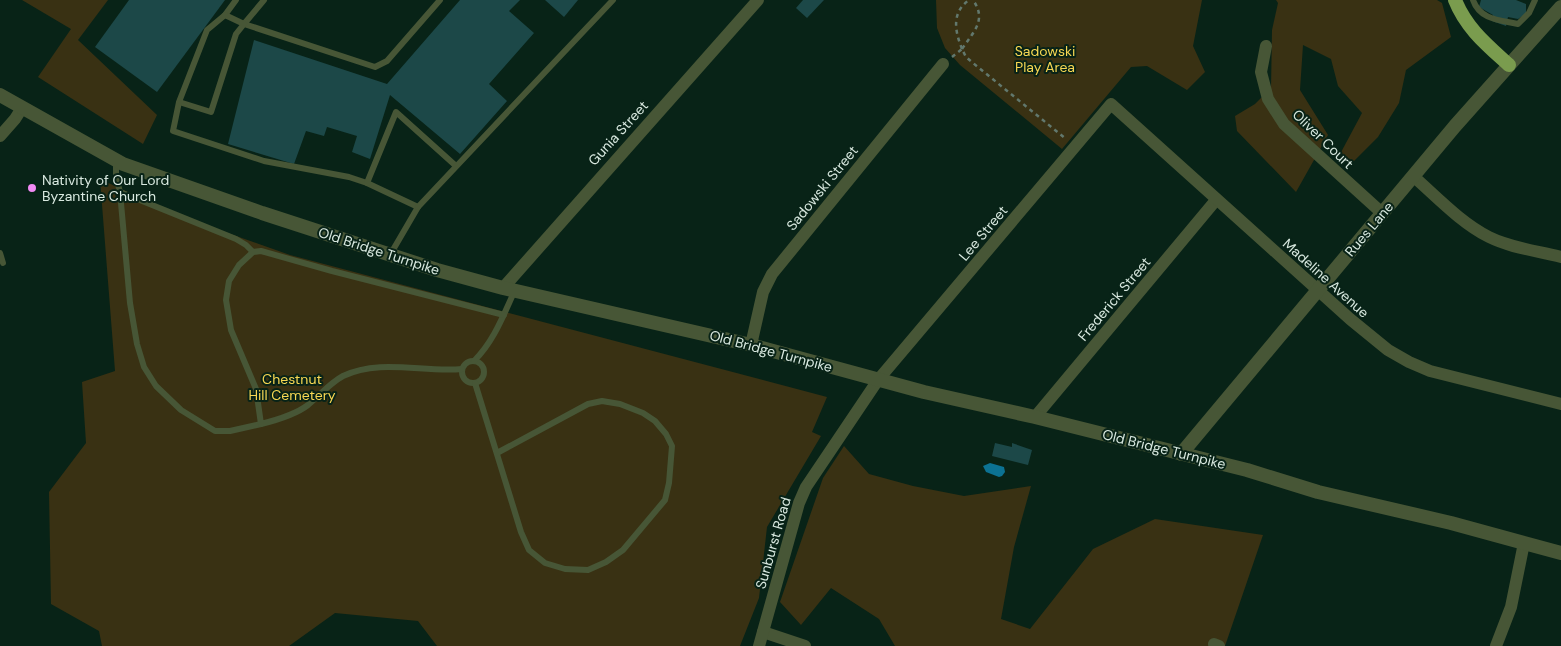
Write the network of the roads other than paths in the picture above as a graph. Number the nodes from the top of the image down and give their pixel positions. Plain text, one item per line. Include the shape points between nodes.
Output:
1 (236, 0) edge
2 (264, 0) edge
3 (440, 0) edge
4 (614, 0) edge
5 (758, 0) edge
6 (1455, 0) edge
7 (1473, 0) edge
8 (1535, 0) edge
9 (1554, 0) edge
10 (1561, 7) edge
11 (225, 15) junction
12 (244, 24) junction
13 (1266, 46) dead end
14 (943, 64) road end
15 (1509, 65) junction
16 (0, 95) edge
17 (179, 102) junction
18 (1111, 104) joint
19 (22, 108) junction
20 (0, 136) edge
21 (116, 160) junction
22 (456, 166) junction
23 (1413, 176) junction
24 (367, 183) junction
25 (120, 192) junction
26 (1216, 200) junction
27 (418, 206) junction
28 (1382, 213) junction
29 (253, 252) junction
30 (0, 253) edge
31 (390, 255) junction
32 (1561, 257) edge
33 (3, 263) dead end
34 (509, 289) junction
35 (1318, 290) junction
36 (504, 316) junction
37 (751, 345) junction
38 (474, 361) junction
39 (462, 369) junction
40 (878, 380) junction
41 (475, 383) junction
42 (1561, 404) edge
43 (1035, 417) junction
44 (261, 424) junction
45 (497, 453) junction
46 (1181, 454) junction
47 (1524, 543) junction
48 (1561, 553) edge
49 (764, 632) junction
50 (759, 646) edge
51 (805, 646) edge
52 (1496, 646) edge

1 - 11 lane
2 - 12 lane
3 - 12 lane via 387,61 375,67
4 - 22 lane
5 - 34 street, Gunia Street
6 - 15 highway via 1473,32
7 - 8 lane via 1476,9 1488,17 1518,24 1529,13
9 - 10 lane
10 - 15 street, Rues Lane
11 - 12 lane
11 - 17 lane via 207,30
12 - 17 lane via 236,34 211,112
13 - 28 street, Oliver Court via 1261,72 1268,99 1284,124
14 - 37 street, Sadowski Street via 772,274 763,292
15 - 23 street, Rues Lane
16 - 19 street, Old Bridge Turnpike
17 - 24 lane via 173,131 264,161
18 - 26 street, Madeline Avenue
18 - 40 street, Lee Street
19 - 20 street
19 - 21 street, Old Bridge Turnpike
21 - 25 lane
21 - 31 street, Old Bridge Turnpike
22 - 24 lane via 396,112
22 - 27 lane
23 - 28 street, Rues Lane
23 - 32 street via 1489,237
24 - 27 lane
25 - 29 lane via 236,239
25 - 44 lane via 130,303 144,367 156,386 180,410 214,431
26 - 35 street, Madeline Avenue
26 - 43 street, Frederick Street
27 - 31 lane
28 - 35 street, Rues Lane
29 - 36 lane via 261,251
29 - 44 lane via 229,281 226,300 231,330 256,389
30 - 33 lane
31 - 34 street, Old Bridge Turnpike
34 - 36 lane
34 - 37 street, Old Bridge Turnpike
35 - 42 street, Madeline Avenue via 1368,335 1408,362 1430,371
35 - 46 street, Rues Lane
36 - 38 lane via 490,342
37 - 40 street, Old Bridge Turnpike
38 - 39 lane
38 - 41 lane via 482,367 484,374
39 - 41 lane via 465,380
39 - 44 lane via 382,367 362,370 344,375 299,410
40 - 43 street, Old Bridge Turnpike
40 - 49 street, Sunburst Road via 806,487
41 - 45 lane
43 - 46 street, Old Bridge Turnpike
45 - 45 lane via 529,550 545,563 565,570 588,570 623,550 665,500 672,446 655,421 620,404 602,401 588,404
46 - 47 street, Old Bridge Turnpike
47 - 48 street, Old Bridge Turnpike
47 - 52 street via 1511,607
49 - 50 street, Sunburst Road
49 - 51 street

